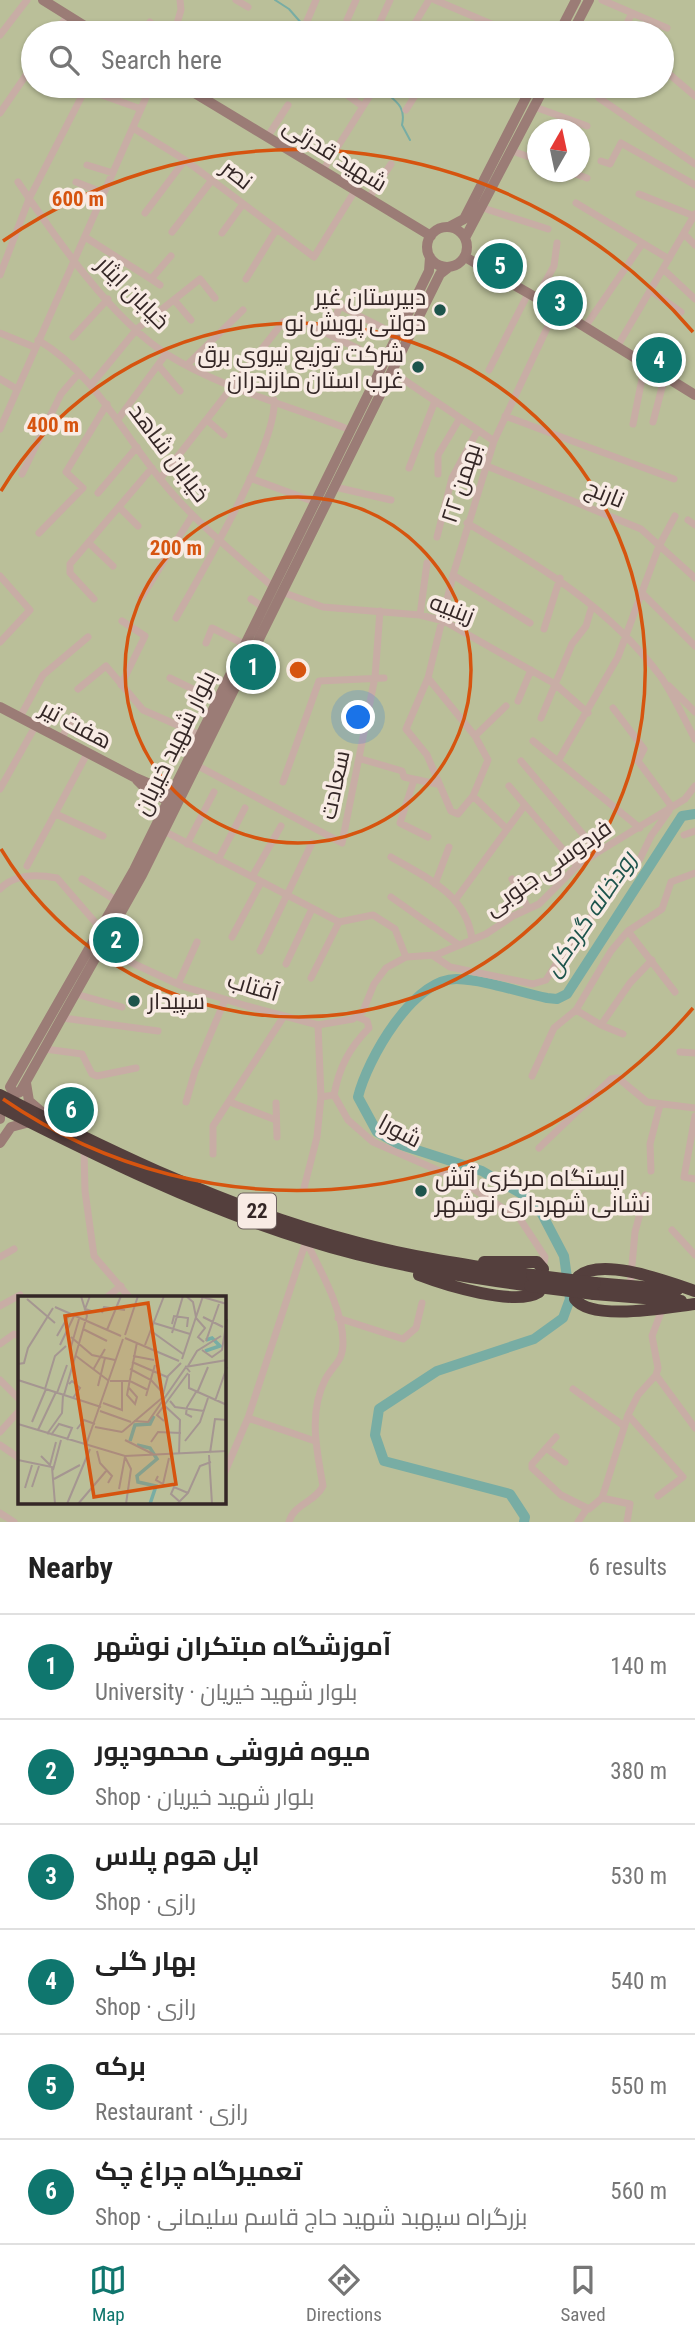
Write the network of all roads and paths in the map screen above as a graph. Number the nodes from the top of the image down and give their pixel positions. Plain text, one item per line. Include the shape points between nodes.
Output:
1 (27, 0) edge
2 (43, 0) edge
3 (180, 0) edge
4 (236, 0) edge
5 (316, 0) edge
6 (356, 0) edge
7 (390, 0) edge
8 (429, 0) edge
9 (435, 0) edge
10 (576, 0) edge
11 (589, 0) edge
12 (602, 0) edge
13 (248, 7) dead end
14 (632, 13) junction
15 (68, 15) junction
16 (347, 20) dead end
17 (64, 21) edge
18 (77, 21) edge
19 (178, 21) edge
20 (307, 21) dead end
21 (380, 21) edge
22 (416, 21) edge
23 (484, 21) edge
24 (565, 21) edge
25 (578, 21) edge
26 (628, 21) edge
27 (651, 21) edge
28 (0, 36) edge
29 (674, 78) edge
30 (21, 82) edge
31 (695, 96) edge
32 (82, 98) edge
33 (110, 98) edge
34 (146, 98) edge
35 (203, 98) edge
36 (351, 98) edge
37 (368, 98) edge
38 (414, 98) edge
39 (526, 98) edge
40 (539, 98) edge
41 (599, 98) dead end
42 (288, 105) dead end
43 (362, 106) junction
44 (535, 107) junction
45 (141, 109) junction
46 (406, 110) dead end
47 (0, 113) edge
48 (566, 119) edge
49 (133, 128) junction
50 (268, 136) junction
51 (512, 150) junction
52 (527, 156) edge
53 (185, 160) junction
54 (601, 161) dead end
55 (88, 164) dead end
56 (391, 164) dead end
57 (695, 164) edge
58 (323, 170) junction
59 (113, 173) junction
60 (212, 180) junction
61 (18, 182) dead end
62 (76, 182) dead end
63 (695, 186) edge
64 (356, 189) junction
65 (104, 193) junction
66 (639, 194) dead end
67 (369, 198) junction
68 (30, 199) junction
69 (576, 203) dead end
70 (243, 204) junction
71 (483, 208) junction
72 (145, 213) dead end
73 (694, 215) edge
74 (449, 227) junction
75 (548, 229) dead end
76 (276, 230) junction
77 (172, 232) dead end
78 (222, 233) dead end
79 (684, 234) junction
80 (431, 236) junction
81 (85, 237) junction
82 (465, 238) junction
83 (557, 243) dead end
84 (642, 244) junction
85 (695, 245) edge
86 (171, 256) dead end
87 (430, 257) junction
88 (465, 257) junction
89 (669, 259) junction
90 (75, 262) junction
91 (449, 267) junction
92 (663, 269) junction
93 (0, 275) edge
94 (151, 279) junction
95 (246, 279) dead end
96 (160, 285) dead end
97 (650, 290) junction
98 (533, 295) junction
99 (215, 298) dead end
100 (108, 299) junction
101 (695, 299) edge
102 (175, 301) junction
103 (556, 309) junction
104 (243, 310) dead end
105 (681, 313) dead end
106 (191, 320) dead end
107 (283, 322) dead end
108 (309, 326) dead end
109 (585, 327) junction
110 (137, 329) junction
111 (0, 333) edge
112 (328, 334) junction
113 (397, 335) junction
114 (73, 337) dead end
115 (36, 344) junction
116 (617, 347) junction
117 (359, 349) dead end
118 (166, 354) junction
119 (645, 364) junction
120 (158, 365) junction
121 (187, 365) junction
122 (489, 370) dead end
123 (391, 371) junction
124 (79, 373) junction
125 (664, 376) junction
126 (0, 380) edge
127 (91, 385) junction
128 (232, 385) junction
129 (18, 389) junction
130 (180, 391) dead end
131 (695, 395) edge
132 (275, 400) junction
133 (435, 401) junction
134 (107, 404) junction
135 (505, 416) junction
136 (118, 418) junction
137 (460, 418) junction
138 (207, 420) junction
139 (653, 422) dead end
140 (633, 425) dead end
141 (0, 429) edge
142 (351, 430) junction
143 (478, 430) junction
144 (224, 435) dead end
145 (494, 441) junction
146 (137, 447) junction
147 (487, 466) junction
148 (152, 468) junction
149 (409, 468) dead end
150 (22, 474) dead end
151 (438, 474) dead end
152 (250, 478) junction
153 (160, 479) junction
154 (674, 479) dead end
155 (335, 487) junction
156 (98, 493) dead end
157 (391, 500) dead end
158 (315, 502) junction
159 (120, 508) junction
160 (192, 516) junction
161 (675, 516) dead end
162 (467, 523) junction
163 (138, 526) dead end
164 (39, 533) dead end
165 (437, 537) dead end
166 (220, 541) junction
167 (90, 544) junction
168 (659, 546) junction
169 (427, 563) dead end
170 (113, 566) dead end
171 (453, 575) junction
172 (0, 576) edge
173 (560, 578) junction
174 (695, 578) edge
175 (278, 589) junction
176 (642, 593) junction
177 (141, 598) dead end
178 (94, 599) dead end
179 (251, 599) dead end
180 (592, 606) junction
181 (263, 607) junction
182 (380, 611) junction
183 (420, 615) junction
184 (176, 618) dead end
185 (122, 621) dead end
186 (444, 621) junction
187 (530, 623) dead end
188 (544, 629) dead end
189 (88, 637) dead end
190 (626, 638) junction
191 (0, 642) edge
192 (206, 643) dead end
193 (244, 645) junction
194 (695, 646) edge
195 (531, 670) junction
196 (375, 677) junction
197 (170, 678) dead end
198 (384, 678) dead end
199 (428, 678) junction
200 (661, 678) junction
201 (555, 684) junction
202 (121, 685) junction
203 (78, 689) dead end
204 (217, 701) junction
205 (518, 701) dead end
206 (506, 706) dead end
207 (0, 707) edge
208 (613, 708) dead end
209 (695, 712) edge
210 (588, 713) junction
211 (74, 716) dead end
212 (20, 717) junction
213 (541, 718) dead end
214 (36, 725) junction
215 (200, 736) junction
216 (475, 736) junction
217 (61, 738) junction
218 (695, 739) edge
219 (533, 741) dead end
220 (88, 752) junction
221 (361, 759) junction
222 (521, 761) dead end
223 (558, 761) junction
224 (198, 766) junction
225 (415, 780) junction
226 (283, 782) dead end
227 (437, 784) junction
228 (509, 786) dead end
229 (695, 786) edge
230 (0, 789) edge
231 (214, 792) dead end
232 (473, 796) junction
233 (175, 799) junction
234 (695, 800) edge
235 (525, 805) junction
236 (672, 807) junction
237 (245, 808) dead end
238 (55, 814) junction
239 (281, 825) dead end
240 (639, 828) junction
241 (508, 830) junction
242 (164, 831) junction
243 (695, 831) edge
244 (684, 835) dead end
245 (103, 836) dead end
246 (428, 837) dead end
247 (313, 843) dead end
248 (187, 844) junction
249 (449, 846) dead end
250 (598, 852) junction
251 (391, 857) dead end
252 (218, 860) junction
253 (27, 866) dead end
254 (577, 866) junction
255 (695, 873) edge
256 (252, 877) junction
257 (82, 879) dead end
258 (512, 879) dead end
259 (261, 882) junction
260 (435, 884) junction
261 (0, 889) edge
262 (286, 895) junction
263 (391, 897) dead end
264 (456, 899) junction
265 (117, 901) junction
266 (527, 908) junction
267 (312, 909) junction
268 (339, 922) junction
269 (101, 929) junction
270 (628, 931) junction
271 (232, 937) dead end
272 (472, 939) junction
273 (197, 942) dead end
274 (459, 945) junction
275 (102, 949) junction
276 (260, 951) dead end
277 (432, 955) junction
278 (406, 957) junction
279 (652, 960) junction
280 (286, 964) dead end
281 (311, 978) dead end
282 (178, 984) junction
283 (675, 992) dead end
284 (76, 994) junction
285 (225, 1000) junction
286 (122, 1007) dead end
287 (576, 1010) junction
288 (284, 1016) junction
289 (358, 1017) junction
290 (62, 1018) junction
291 (318, 1025) junction
292 (601, 1025) junction
293 (158, 1031) dead end
294 (623, 1034) dead end
295 (45, 1049) junction
296 (680, 1052) dead end
297 (695, 1053) edge
298 (136, 1068) dead end
299 (531, 1076) dead end
300 (23, 1087) junction
301 (3, 1091) edge
302 (334, 1095) junction
303 (321, 1097) junction
304 (186, 1102) dead end
305 (230, 1102) junction
306 (276, 1103) dead end
307 (660, 1105) junction
308 (0, 1107) edge
309 (695, 1108) edge
310 (695, 1116) edge
311 (0, 1119) edge
312 (276, 1120) junction
313 (51, 1121) junction
314 (30, 1122) junction
315 (277, 1137) dead end
316 (0, 1143) edge
317 (84, 1148) junction
318 (540, 1148) dead end
319 (213, 1154) dead end
320 (651, 1171) dead end
321 (695, 1179) edge
322 (304, 1188) dead end
323 (645, 1195) dead end
324 (672, 1230) dead end
325 (306, 1240) junction
326 (14, 1249) dead end
327 (533, 1254) junction
328 (695, 1255) edge
329 (0, 1257) edge
330 (380, 1260) junction
331 (436, 1261) junction
332 (631, 1272) junction
333 (535, 1277) junction
334 (121, 1286) junction
335 (630, 1287) junction
336 (594, 1288) junction
337 (695, 1291) edge
338 (18, 1296) edge
339 (108, 1296) edge
340 (129, 1296) edge
341 (422, 1303) dead end
342 (695, 1303) edge
343 (664, 1304) junction
344 (0, 1306) edge
345 (338, 1318) junction
346 (18, 1336) edge
347 (0, 1345) edge
348 (656, 1375) junction
349 (0, 1380) edge
350 (573, 1389) dead end
351 (18, 1398) edge
352 (18, 1412) edge
353 (628, 1415) junction
354 (248, 1418) junction
355 (624, 1426) junction
356 (695, 1428) edge
357 (0, 1432) edge
358 (555, 1437) dead end
359 (315, 1441) junction
360 (0, 1445) edge
361 (546, 1448) junction
362 (18, 1457) edge
363 (565, 1462) dead end
364 (226, 1469) edge
365 (658, 1496) dead end
366 (602, 1498) junction
367 (586, 1510) junction
368 (0, 1513) edge
369 (14, 1522) edge
370 (289, 1522) edge
371 (578, 1522) edge
372 (627, 1522) edge

1 - 28 street
2 - 15 main road
3 - 19 street
4 - 13 street
5 - 20 street
6 - 16 street
7 - 21 street
8 - 22 street
9 - 23 street
10 - 24 main road
11 - 25 main road
12 - 14 street
14 - 26 street
14 - 27 street
15 - 17 street
15 - 18 main road
29 - 31 street
30 - 47 street
32 - 68 street
33 - 45 street
34 - 45 street
35 - 50 main road, شهید قدرتی
36 - 43 street
37 - 43 street
38 - 46 street
39 - 74 main road via 464,219
40 - 44 main road
41 - 57 street
42 - 50 street
43 - 58 street
44 - 48 street
44 - 51 main road
45 - 49 street
49 - 53 street, نصر
49 - 59 street
50 - 58 main road, شهید قدرتی
51 - 52 street
51 - 71 main road
53 - 60 street, نصر
53 - 72 street
54 - 63 street via 610,164 621,143
55 - 59 street
56 - 67 street
58 - 64 main road, شهید قدرتی
59 - 65 street
60 - 70 street, نصر
60 - 77 street
61 - 68 street, خیابان ایثار
62 - 65 street
64 - 67 main road, شهید قدرتی
64 - 76 street, نصر via 314,257
65 - 81 street
66 - 73 street
67 - 80 main road, شهید قدرتی
68 - 90 street, خیابان ایثار
68 - 93 street
69 - 84 street
70 - 76 street, نصر
70 - 78 street
71 - 75 street
71 - 82 main road
73 - 79 street
74 - 80 main road
74 - 82 main road
76 - 95 street
79 - 85 street
79 - 89 street
80 - 87 main road
81 - 90 street
81 - 94 street
82 - 88 main road
83 - 98 street via 554,266
84 - 89 street
84 - 109 street
86 - 94 street
87 - 91 main road
87 - 113 main road, بلوار شهید خیریان via 429,271
88 - 91 main road
88 - 98 main road
89 - 92 street
90 - 100 street, خیابان ایثار
90 - 115 street
91 - 123 main road, بلوار شهید خیریان via 440,274
92 - 97 street
92 - 101 street
94 - 96 street
97 - 105 street
97 - 116 street
98 - 103 main road
98 - 122 street
99 - 102 street via 201,279
100 - 110 street, خیابان ایثار
100 - 114 street
102 - 106 street
102 - 110 street
103 - 109 main road
103 - 135 street, ۲۲ بهمن
104 - 121 street
107 - 128 street
108 - 112 street
109 - 116 main road
110 - 118 street, خیابان ایثار
110 - 127 street
111 - 115 street, خیابان شاهد
112 - 113 street via 340,306
112 - 117 street
113 - 142 main road, بلوار شهید خیریان
115 - 124 street, خیابان شاهد via 62,355
115 - 129 street
116 - 119 main road
118 - 120 street
118 - 121 street, خیابان ایثار
119 - 125 main road
119 - 140 street
120 - 130 street
120 - 136 street
121 - 128 street, خیابان ایثار
123 - 133 street
123 - 155 main road, بلوار شهید خیریان
124 - 127 street, خیابان شاهد
124 - 150 street via 61,394
125 - 131 main road
125 - 139 street
126 - 129 street
127 - 134 street, خیابان شاهد
128 - 132 street, خیابان ایثار
128 - 138 street
129 - 141 street
132 - 142 street, خیابان ایثار
132 - 152 street via 276,412
133 - 137 street
133 - 149 street
134 - 136 street, خیابان شاهد
134 - 164 street via 66,472 83,488
135 - 145 street, ۲۲ بهمن
135 - 154 street
136 - 146 street, خیابان شاهد
137 - 143 street
137 - 151 street via 438,455
138 - 144 street
138 - 153 street
142 - 158 main road, بلوار شهید خیریان
143 - 145 street
143 - 165 street via 452,478
145 - 147 street, ۲۲ بهمن
146 - 148 street, خیابان شاهد
146 - 156 street
147 - 162 street, ۲۲ بهمن
147 - 168 street, نارنج via 641,529
148 - 153 street, خیابان شاهد
148 - 159 street
152 - 158 street
152 - 166 street
153 - 160 street, خیابان شاهد
155 - 157 street
155 - 175 main road, بلوار شهید خیریان
158 - 175 main road, بلوار شهید خیریان
159 - 163 street
159 - 167 street
160 - 166 street, خیابان شاهد
160 - 177 street
161 - 168 street
162 - 171 street, ۲۲ بهمن
162 - 173 street
166 - 175 street, خیابان شاهد
166 - 184 street
167 - 170 street
167 - 178 street via 69,569
168 - 174 street, نارنج
168 - 176 street
169 - 183 street
171 - 186 street, ۲۲ بهمن
171 - 187 street
172 - 191 street via 30,610
173 - 180 street
173 - 188 street
175 - 181 main road, بلوار شهید خیریان
175 - 182 street, زینبیه via 323,607
175 - 224 main road, بلوار شهید خیریان
176 - 190 street
176 - 194 street
179 - 181 street
180 - 190 street
180 - 201 street
181 - 193 main road, بلوار شهید خیریان
182 - 183 street, زینبیه
182 - 196 street, سعادت
183 - 186 street, زینبیه
185 - 202 street via 145,636
186 - 195 street, زینبیه
186 - 199 street, ۲۲ بهمن
189 - 212 street via 43,675
190 - 200 street
190 - 210 street
192 - 193 street via 212,628
193 - 204 main road, بلوار شهید خیریان
195 - 201 street, زینبیه
195 - 205 street
196 - 198 street
196 - 221 street, سعادت
196 - 226 street via 318,681
197 - 204 street
199 - 216 street
199 - 227 street, ۲۲ بهمن via 406,729 427,755
200 - 209 street
200 - 218 street
201 - 210 street, زینبیه
201 - 213 street
202 - 203 street via 106,666
202 - 215 street via 143,710
204 - 215 main road, بلوار شهید خیریان
206 - 216 street
207 - 212 main road, هفت تیر
208 - 236 street via 644,749 638,761
210 - 223 street
211 - 217 street
212 - 214 main road, هفت تیر
214 - 217 main road, هفت تیر
214 - 230 street
215 - 233 main road, بلوار شهید خیریان
216 - 232 street via 488,760
217 - 220 main road, هفت تیر
219 - 223 street
220 - 233 main road, هفت تیر via 134,777 147,790
220 - 238 street
221 - 224 street, سعادت via 342,843
221 - 225 street via 402,771 404,777
222 - 250 street
223 - 240 street
224 - 233 main road, بلوار شهید خیریان
225 - 227 street
225 - 246 street via 400,823
227 - 232 street, ۲۲ بهمن via 454,813 461,813
228 - 235 street
229 - 236 street, فردوسی جنوبی
231 - 248 street
232 - 241 street
233 - 242 main road, بلوار شهید خیریان
233 - 265 main road, بلوار شهید خیریان
234 - 236 street
235 - 241 street
235 - 254 street
236 - 240 street, فردوسی جنوبی
236 - 277 street via 640,859 572,939 547,980 533,984 450,967
237 - 252 street
238 - 245 street
238 - 253 street
239 - 256 street
240 - 250 street, فردوسی جنوبی
241 - 264 street
242 - 248 street
242 - 275 main road, بلوار شهید خیریان
243 - 244 street
247 - 262 street
248 - 252 street
249 - 260 street
250 - 254 street, فردوسی جنوبی
251 - 260 street
252 - 256 street
254 - 266 street, فردوسی جنوبی via 539,904
255 - 270 street via 671,883 662,909
256 - 259 street
257 - 265 street
258 - 266 street
259 - 262 street
259 - 271 street
260 - 264 street
261 - 269 street via 21,877 57,878
262 - 267 street
262 - 276 street
263 - 274 street
264 - 272 street via 467,915
265 - 269 main road, بلوار شهید خیریان
266 - 272 street, فردوسی جنوبی
267 - 268 street
267 - 280 street
268 - 278 street via 373,915 395,929
268 - 281 street
269 - 301 main road, بلوار شهید خیریان
270 - 279 street
270 - 287 street
272 - 274 street, فردوسی جنوبی
273 - 282 street
274 - 277 street, فردوسی جنوبی
275 - 282 street, آفتاب
275 - 284 main road, بلوار شهید خیریان
277 - 278 street, فردوسی جنوبی
278 - 289 street via 386,968
279 - 283 street
279 - 292 street
282 - 285 street, آفتاب
284 - 286 street
284 - 290 main road, بلوار شهید خیریان
285 - 288 street, آفتاب
285 - 304 street
287 - 292 street
287 - 299 street via 554,1028
288 - 291 street, آفتاب
288 - 305 street
289 - 291 street
289 - 302 street via 368,1021 369,1028 352,1045
290 - 293 street
290 - 295 main road, بلوار شهید خیریان
291 - 303 street
292 - 294 street
295 - 298 street via 82,1054 97,1076
295 - 300 main road, بلوار شهید خیریان
296 - 297 street
300 - 301 main road via 15,1094
300 - 313 main road via 29,1101
301 - 313 highway, 22
302 - 303 street
302 - 327 street, شورا via 348,1120 373,1142 433,1167 520,1219
303 - 322 street
305 - 312 street
305 - 319 street via 214,1126
306 - 312 street
307 - 309 street
307 - 318 street via 647,1102 618,1078 611,1079
307 - 320 street via 650,1144
308 - 311 main road
308 - 314 highway, 22
310 - 321 street via 684,1177
312 - 315 street
313 - 331 highway, 22 via 188,1185 271,1216 359,1244
314 - 316 main road via 16,1124
314 - 317 highway, 22
317 - 325 highway, 22 via 184,1195
317 - 334 street via 94,1256
323 - 332 street
324 - 328 street
325 - 330 highway, 22
325 - 345 street
325 - 354 street
326 - 329 street
327 - 331 highway
327 - 333 highway
330 - 333 highway, 22
330 - 333 highway via 458,1287 520,1297 539,1292
331 - 333 highway, 22
332 - 335 street
332 - 337 highway
332 - 343 highway via 602,1269 582,1273 575,1299 584,1306 626,1312
333 - 336 highway, 22, bridge
334 - 339 street
334 - 340 street
335 - 336 highway, 22
335 - 337 highway, 22
336 - 343 highway, 22
338 - 344 street
341 - 345 street via 416,1328 402,1339
342 - 343 highway, 22
343 - 348 street via 652,1336
345 - 359 street via 343,1343 340,1363 326,1378 315,1419
346 - 347 street
348 - 353 street
348 - 356 street
349 - 351 street
350 - 355 street
352 - 357 street
353 - 355 street
353 - 365 street via 683,1477
354 - 359 street
354 - 364 street
355 - 366 street
358 - 361 street
359 - 370 street via 323,1486 296,1509
360 - 362 street
361 - 363 street
361 - 367 street via 532,1468 561,1495
366 - 367 street
366 - 372 street via 630,1504
367 - 371 street
368 - 369 street

